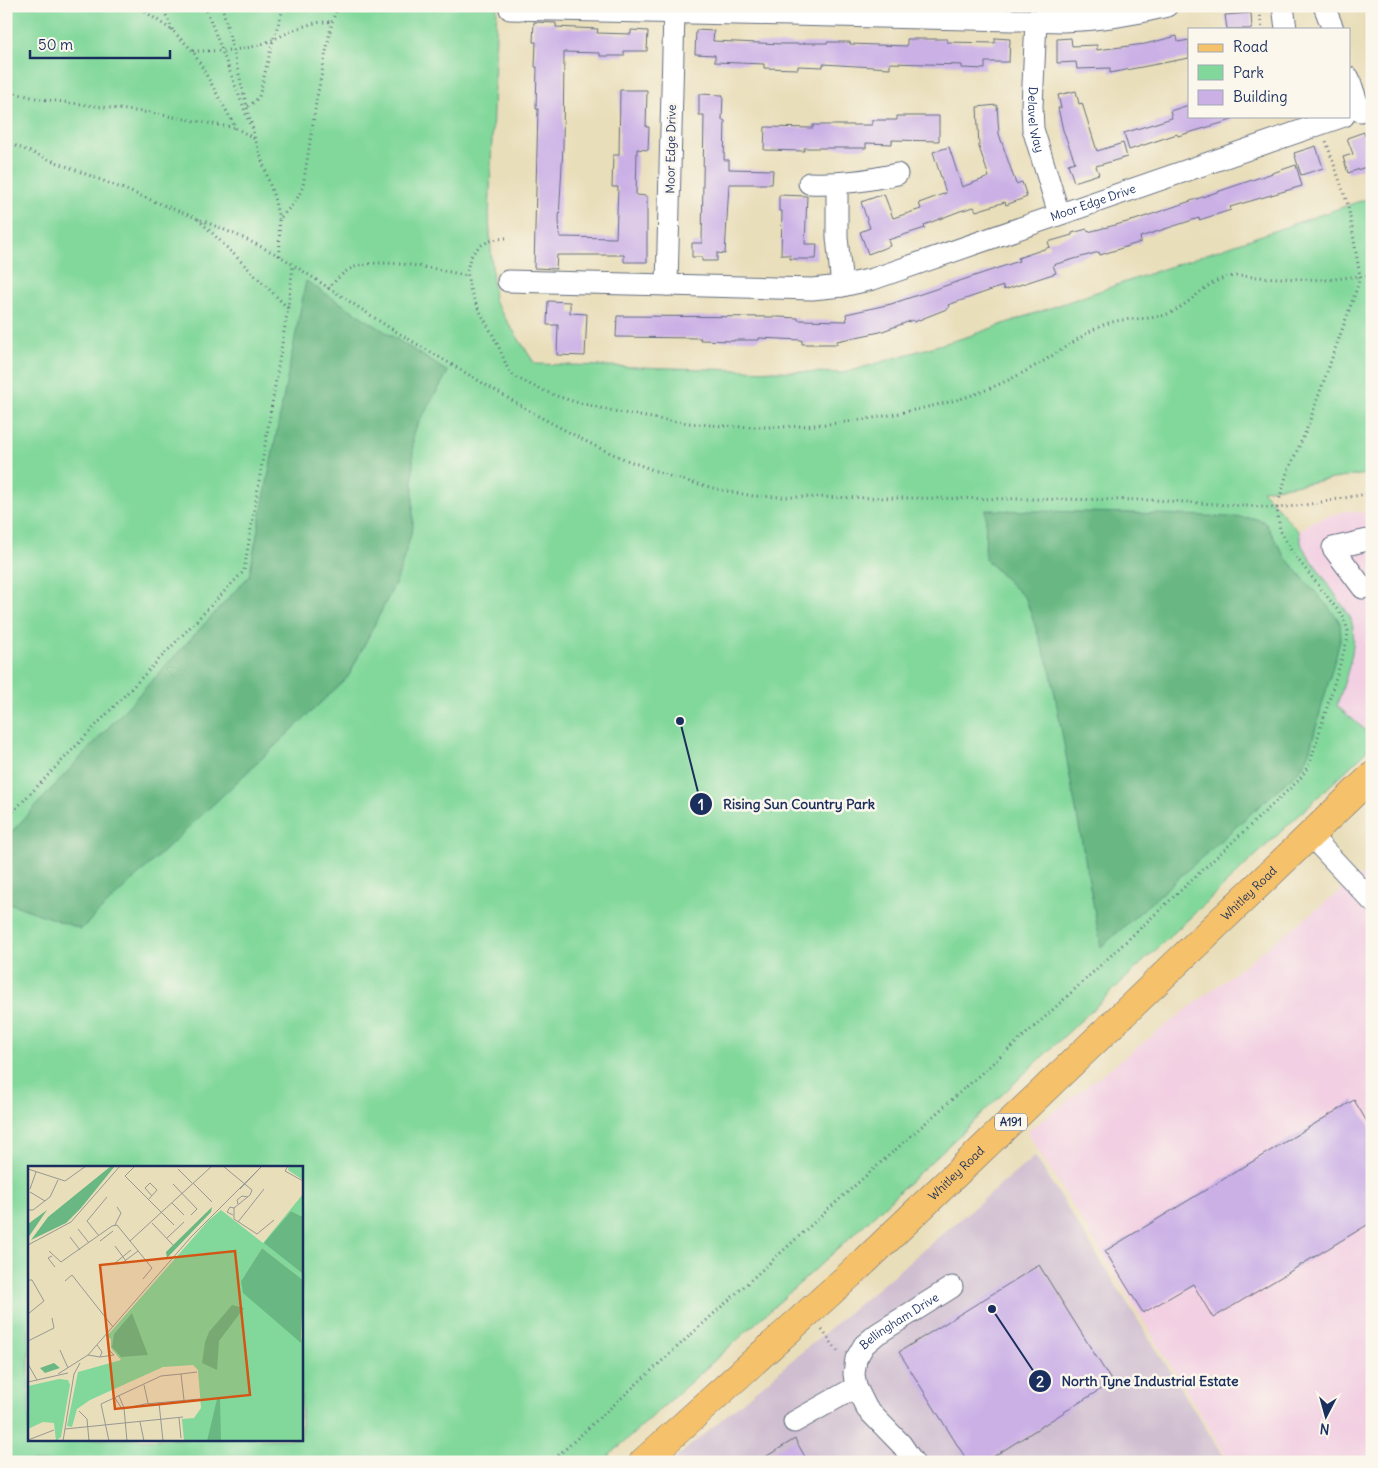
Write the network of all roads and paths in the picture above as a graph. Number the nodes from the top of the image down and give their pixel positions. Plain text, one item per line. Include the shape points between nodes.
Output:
1 (137, 6) edge
2 (162, 6) edge
3 (205, 6) edge
4 (222, 6) edge
5 (284, 6) edge
6 (338, 6) edge
7 (1167, 6) edge
8 (1259, 6) edge
9 (1283, 6) edge
10 (1324, 6) edge
11 (927, 12) edge
12 (510, 13) edge
13 (674, 14) junction
14 (1036, 21) junction
15 (332, 22) junction
16 (1262, 28) edge
17 (1286, 28) edge
18 (1333, 28) edge
19 (173, 31) junction
20 (273, 40) junction
21 (233, 49) junction
22 (193, 51) junction
23 (221, 51) junction
24 (1350, 83) edge
25 (6, 91) edge
26 (248, 106) junction
27 (1356, 112) edge
28 (1318, 120) edge
29 (236, 128) junction
30 (255, 139) junction
31 (6, 142) edge
32 (898, 174) dead end
33 (809, 183) dead end
34 (837, 184) junction
35 (1059, 214) junction
36 (196, 218) junction
37 (279, 219) junction
38 (506, 238) dead end
39 (280, 256) junction
40 (294, 265) junction
41 (467, 276) junction
42 (1360, 276) junction
43 (1372, 276) edge
44 (508, 281) dead end
45 (668, 285) junction
46 (842, 286) junction
47 (328, 288) junction
48 (288, 308) junction
49 (1372, 493) edge
50 (1276, 508) junction
51 (1372, 539) edge
52 (1363, 588) dead end
53 (1372, 776) edge
54 (6, 819) edge
55 (1310, 835) junction
56 (1372, 901) edge
57 (952, 1287) dead end
58 (821, 1329) dead end
59 (855, 1381) junction
60 (794, 1422) dead end
61 (551, 1462) edge
62 (643, 1462) edge
63 (913, 1462) edge

1 - 19 path
2 - 19 path
3 - 23 path
4 - 21 path
5 - 20 path
6 - 15 path
7 - 14 street via 1108,18
8 - 16 path
9 - 17 street
10 - 18 street
11 - 13 street
11 - 14 street
12 - 13 street
13 - 45 street, Moor Edge Drive
14 - 35 street, Delavel Way via 1034,129
15 - 20 path via 308,24
15 - 37 path via 300,195
19 - 22 path
20 - 21 path
20 - 26 path via 259,97
21 - 23 path
21 - 26 path
22 - 23 path
22 - 29 path
23 - 30 path
24 - 27 street
25 - 29 path
26 - 30 path
28 - 35 street, Moor Edge Drive
28 - 42 path via 1348,205
29 - 30 path
30 - 37 path
31 - 36 path
32 - 34 street
33 - 34 street
34 - 46 street via 836,237
35 - 46 street, Moor Edge Drive via 873,279
36 - 39 path
36 - 48 path
37 - 39 path
38 - 41 path via 487,241 477,248
39 - 40 path
40 - 47 path
40 - 48 path
41 - 42 path via 469,289 510,373 538,389 636,416 771,428 843,423 975,395 1022,373 1105,324 1158,317 1178,310 1222,278 1326,280
41 - 47 path via 417,266 373,264 352,268
42 - 43 path
42 - 50 path
44 - 45 street, Moor Edge Drive
45 - 46 street, Moor Edge Drive via 812,289
47 - 50 path via 540,417 597,447 663,474 717,489 753,496 1153,500
48 - 54 path via 244,571
49 - 50 path
50 - 61 path via 1284,540 1344,618 1348,631 1328,708 1305,773 1045,1017
51 - 52 street via 1333,548
53 - 55 main road, Whitley Road / A191
55 - 56 street
55 - 62 main road, Whitley Road / A191 via 864,1262
57 - 59 street, Bellingham Drive via 864,1345 856,1359
58 - 59 path
59 - 60 street
59 - 63 street via 867,1409 901,1444

